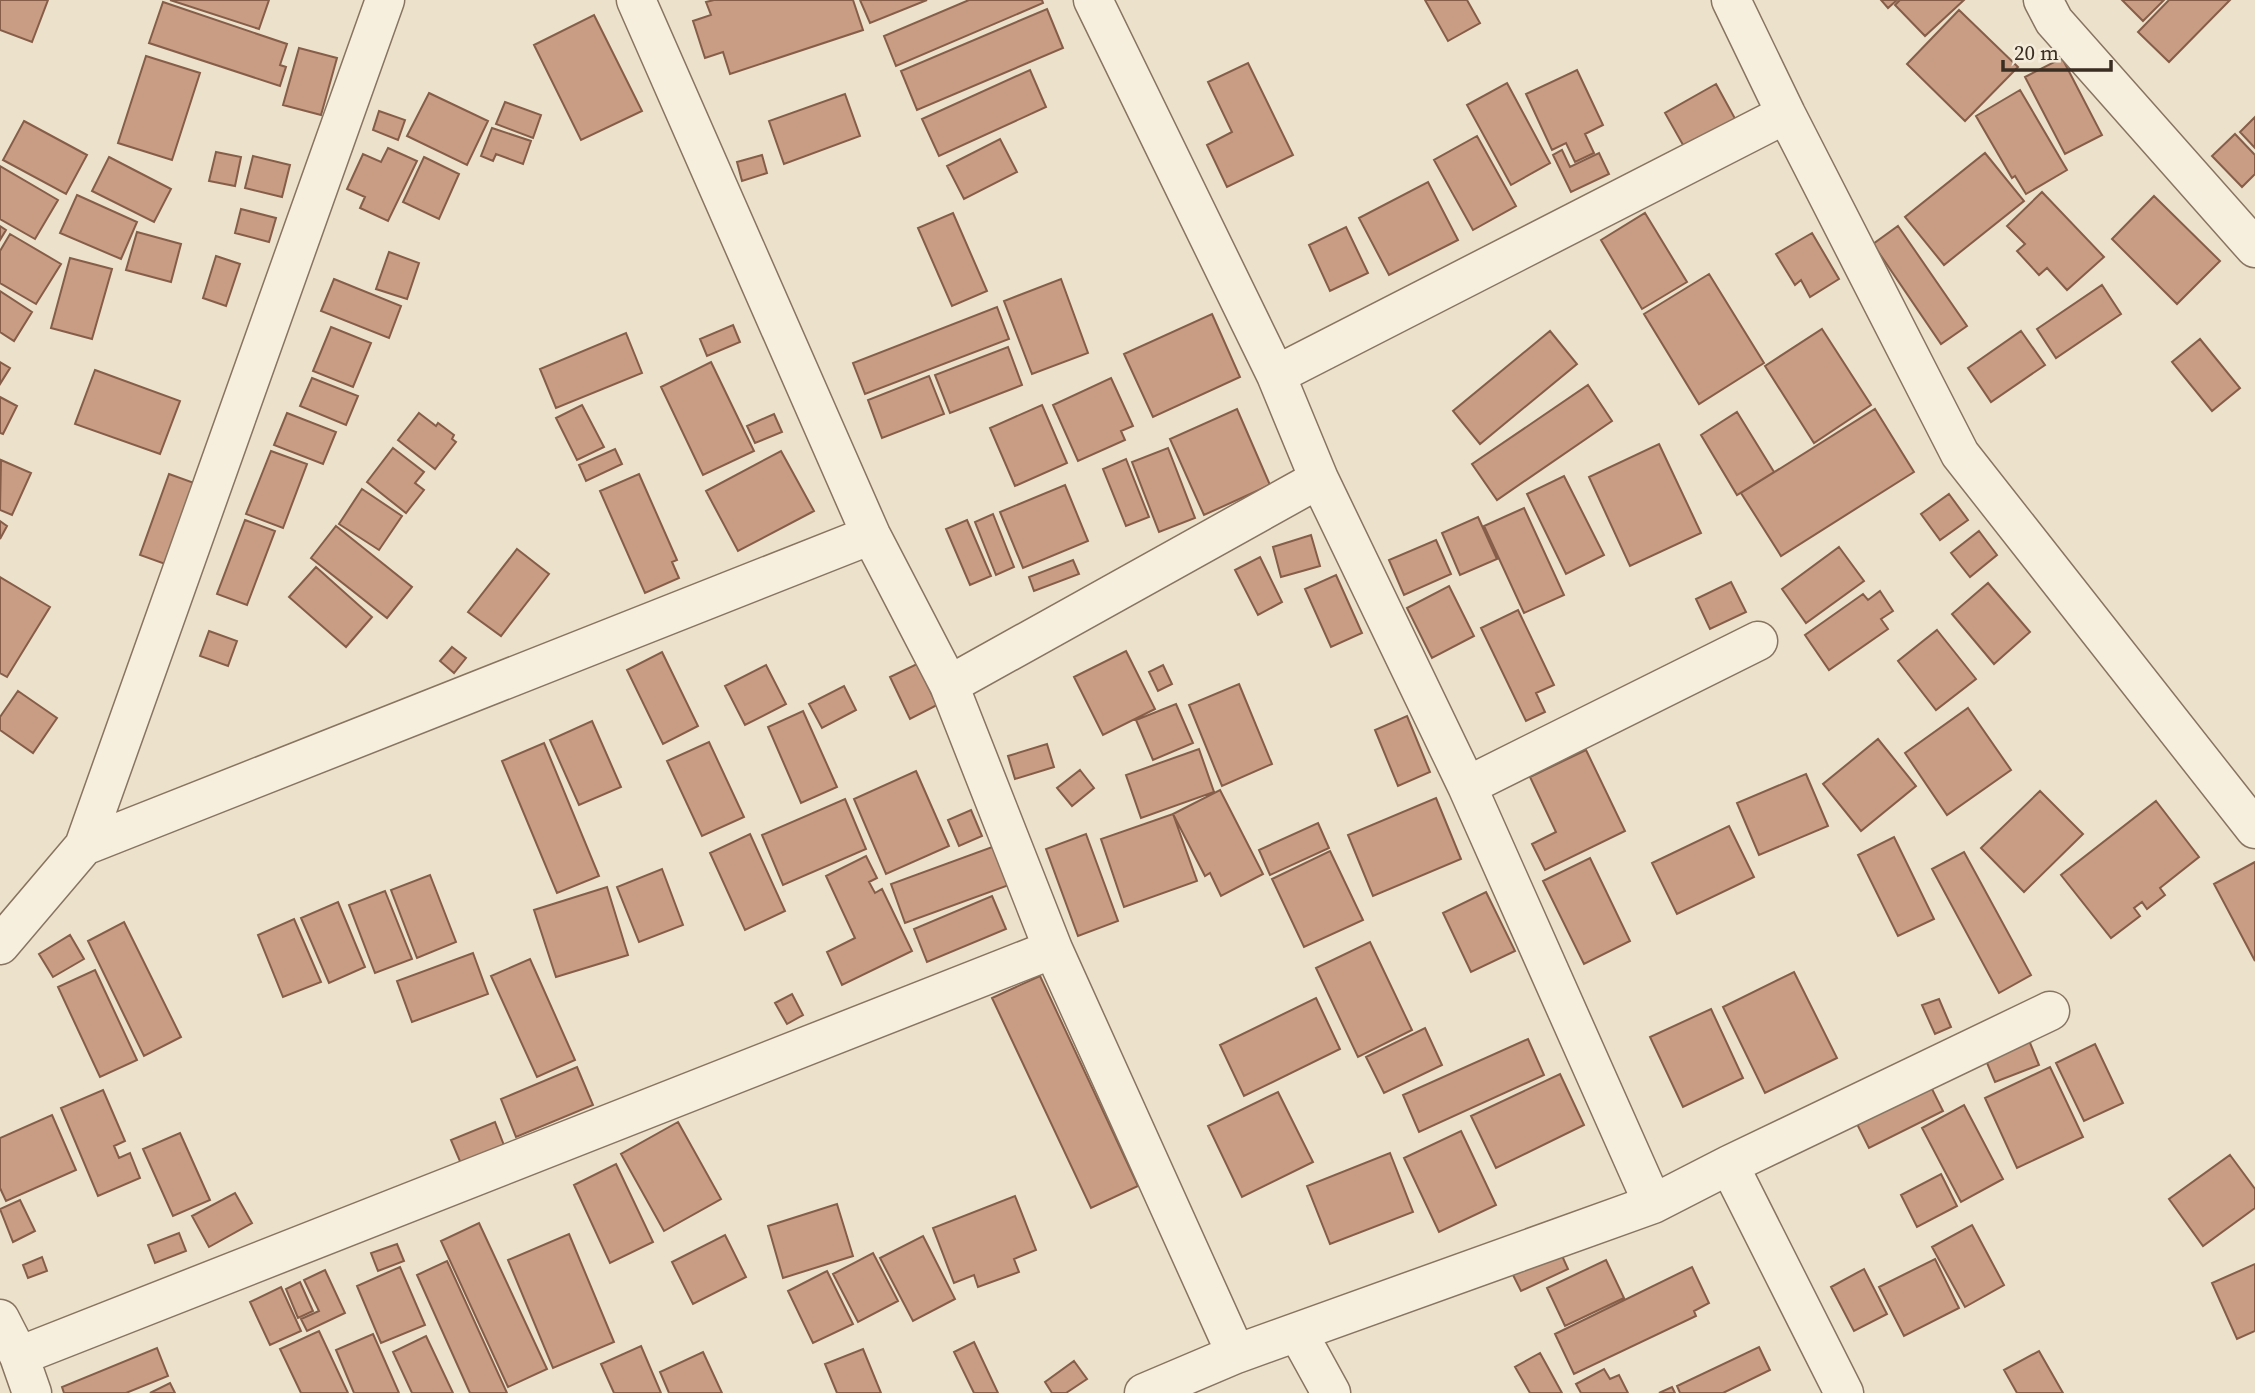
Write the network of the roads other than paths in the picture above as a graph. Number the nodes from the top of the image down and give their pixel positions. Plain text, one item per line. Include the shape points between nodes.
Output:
1 (385, 0) edge
2 (636, 0) edge
3 (1093, 0) edge
4 (1731, 0) edge
5 (2043, 0) edge
6 (1786, 114) junction
7 (2255, 247) edge
8 (1276, 375) junction
9 (1319, 479) junction
10 (871, 536) junction
11 (1758, 641) dead end
12 (949, 685) junction
13 (1467, 786) junction
14 (2255, 829) edge
15 (84, 846) junction
16 (0, 946) edge
17 (1053, 949) junction
18 (2050, 1011) dead end
19 (1729, 1165) junction
20 (1653, 1205) junction
21 (0, 1319) edge
22 (1298, 1333) junction
23 (1236, 1354) junction
24 (19, 1356) junction
25 (32, 1393) edge
26 (1144, 1393) edge
27 (1331, 1393) edge
28 (1844, 1393) edge

1 - 15 street
2 - 10 street
3 - 8 street
4 - 6 street
5 - 7 street via 2054,21
6 - 8 street
6 - 14 street via 1960,454
8 - 9 street
9 - 12 street
9 - 13 street
10 - 12 street
10 - 15 street
11 - 13 street
12 - 17 street
13 - 20 street
15 - 16 street
17 - 23 street
17 - 24 street
18 - 19 street
19 - 20 street
19 - 28 street
20 - 22 street
21 - 24 street
22 - 23 street
22 - 27 street
23 - 26 street
24 - 25 street

